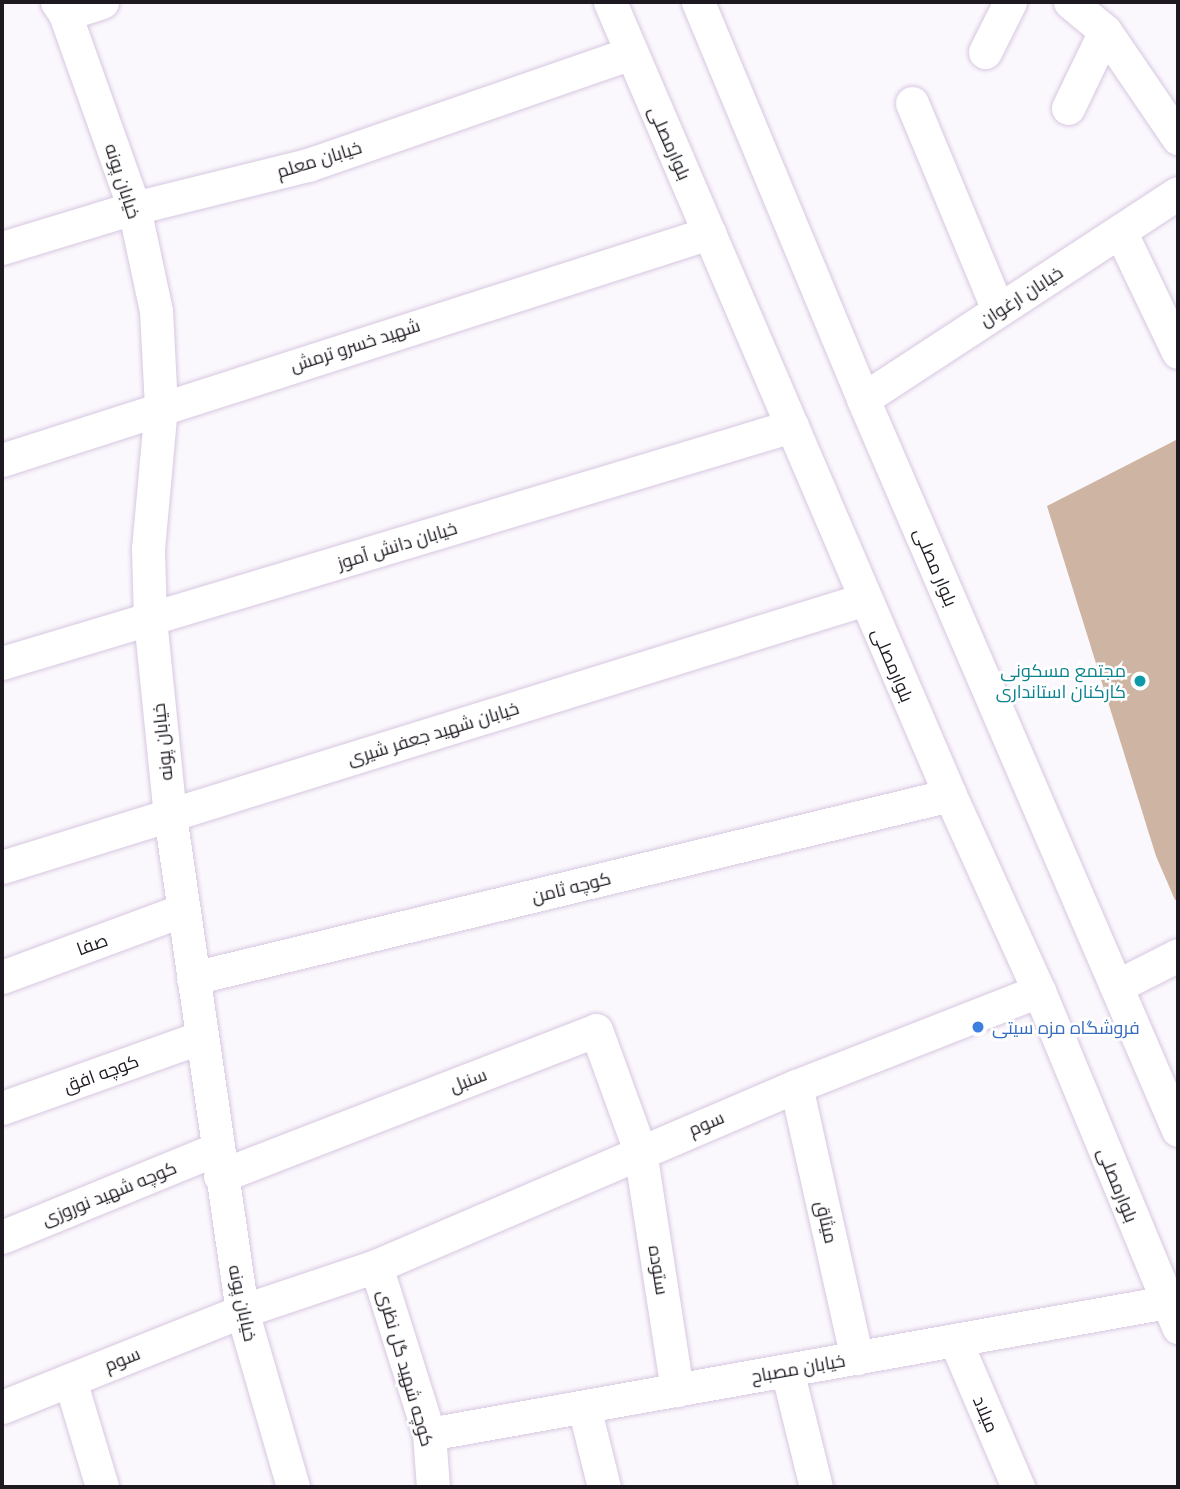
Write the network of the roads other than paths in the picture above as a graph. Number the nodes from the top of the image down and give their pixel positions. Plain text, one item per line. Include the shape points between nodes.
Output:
1 (102, 2) edge
2 (610, 2) edge
3 (698, 2) edge
4 (1010, 2) edge
5 (1070, 2) edge
6 (61, 8) edge
7 (1105, 31) junction
8 (985, 52) dead end
9 (631, 53) junction
10 (912, 103) dead end
11 (1068, 108) dead end
12 (1178, 138) edge
13 (1178, 193) edge
14 (134, 208) junction
15 (1120, 231) junction
16 (709, 233) junction
17 (2, 248) edge
18 (998, 310) junction
19 (1178, 352) edge
20 (863, 398) junction
21 (161, 406) junction
22 (792, 426) junction
23 (2, 460) edge
24 (865, 600) junction
25 (150, 619) junction
26 (2, 663) edge
27 (950, 795) junction
28 (170, 815) junction
29 (2, 867) edge
30 (183, 910) junction
31 (1178, 955) edge
32 (2, 977) edge
33 (193, 978) junction
34 (1117, 986) junction
35 (1039, 991) junction
36 (201, 1037) junction
37 (796, 1086) junction
38 (2, 1108) edge
39 (1178, 1130) edge
40 (640, 1151) junction
41 (218, 1163) junction
42 (2, 1237) edge
43 (376, 1266) junction
44 (242, 1311) junction
45 (1172, 1314) edge
46 (955, 1340) junction
47 (857, 1358) junction
48 (787, 1370) junction
49 (70, 1380) junction
50 (677, 1390) junction
51 (2, 1407) edge
52 (584, 1407) junction
53 (429, 1434) junction
54 (102, 1487) edge
55 (293, 1487) edge
56 (433, 1487) edge
57 (604, 1487) edge
58 (816, 1487) edge
59 (1018, 1487) edge

1 - 6 street
2 - 9 street, بلوارمصلی
3 - 20 street, بلوار مصلی
4 - 8 street
5 - 7 street
6 - 14 street, خیابان پونه
7 - 11 street
7 - 12 street
9 - 14 street, خیابان معلم via 308,165
9 - 16 street, بلوارمصلی
10 - 18 street
13 - 15 street, خیابان ارغوان
14 - 17 street, خیابان معلم
14 - 21 street, خیابان پونه via 156,311
15 - 18 street, خیابان ارغوان
15 - 19 street
16 - 21 street, شهید خسرو ترمش
16 - 22 street, بلوارمصلی
18 - 20 street, خیابان ارغوان
20 - 34 street, بلوار مصلی
21 - 23 street, شهید خسرو ترمش
21 - 25 street, خیابان پونه via 148,549
22 - 24 street, بلوارمصلی
22 - 25 street, خیابان دانش آموز
24 - 27 street, بلوارمصلی
24 - 28 street, خیابان شهید جعفر شیری
25 - 26 street, خیابان دانش آموز
25 - 28 street, خیابان پونه
27 - 33 street, کوچه ثامن
27 - 35 street, بلوارمصلی
28 - 29 street, خیابان شهید جعفر شیری
28 - 30 street, خیابان پونه
30 - 32 street, صفا
30 - 33 street, خیابان پونه
31 - 34 street
33 - 36 street, خیابان پونه
34 - 39 street, بلوار مصلی
35 - 37 street, سوم
35 - 45 street, بلوارمصلی
36 - 38 street, کوچه افق
36 - 41 street, خیابان پونه
37 - 40 street, سوم
37 - 47 street, میثاق
40 - 41 street, سنبل via 596,1030
40 - 43 street, سوم
40 - 50 street, ستوده
41 - 42 street, کوچه شهید نوروزی
41 - 44 street, خیابان پونه
43 - 44 street, کوچه شهید گل نظری
43 - 53 street, کوچه شهید گل نظری
44 - 49 street, سوم
44 - 55 street, خیابان پونه
45 - 46 street, خیابان مصباح
46 - 47 street, خیابان مصباح
46 - 59 street, میلاد
47 - 48 street, خیابان مصباح
48 - 50 street, خیابان مصباح
48 - 58 street
49 - 51 street, سوم
49 - 54 street
50 - 52 street, خیابان مصباح
52 - 53 street, خیابان مصباح
52 - 57 street
53 - 56 street, کوچه شهید گل نظری

